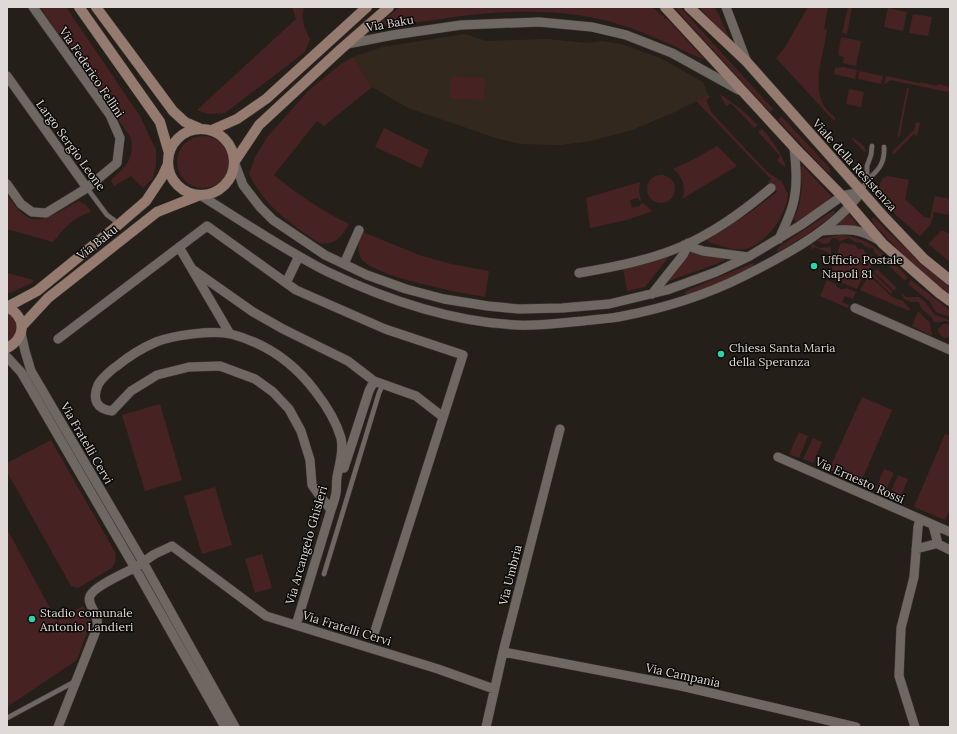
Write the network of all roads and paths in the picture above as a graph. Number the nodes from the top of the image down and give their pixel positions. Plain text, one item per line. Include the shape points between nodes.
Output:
1 (33, 7) edge
2 (79, 7) edge
3 (96, 7) edge
4 (367, 7) edge
5 (389, 7) edge
6 (665, 7) edge
7 (689, 7) edge
8 (726, 7) edge
9 (346, 44) junction
10 (746, 61) junction
11 (7, 76) edge
12 (743, 92) junction
13 (199, 128) junction
14 (212, 130) junction
15 (872, 146) dead end
16 (794, 147) junction
17 (884, 147) dead end
18 (169, 153) junction
19 (235, 163) junction
20 (168, 164) junction
21 (867, 180) junction
22 (7, 184) edge
23 (87, 188) junction
24 (771, 188) dead end
25 (861, 192) junction
26 (200, 195) junction
27 (842, 196) junction
28 (849, 206) junction
29 (118, 226) junction
30 (359, 230) dead end
31 (822, 231) junction
32 (779, 239) junction
33 (686, 244) junction
34 (883, 244) junction
35 (179, 247) junction
36 (760, 251) junction
37 (299, 256) junction
38 (748, 257) junction
39 (344, 264) junction
40 (767, 265) junction
41 (192, 269) junction
42 (578, 273) dead end
43 (950, 280) edge
44 (286, 283) junction
45 (667, 290) junction
46 (652, 294) junction
47 (444, 300) junction
48 (950, 301) edge
49 (671, 305) junction
50 (7, 307) edge
51 (855, 308) dead end
52 (442, 314) junction
53 (22, 329) junction
54 (230, 334) junction
55 (58, 339) dead end
56 (7, 348) edge
57 (950, 350) edge
58 (7, 358) edge
59 (374, 381) junction
60 (383, 384) junction
61 (443, 417) junction
62 (560, 429) dead end
63 (778, 456) dead end
64 (336, 494) junction
65 (331, 510) junction
66 (920, 519) junction
67 (933, 525) junction
68 (950, 532) edge
69 (938, 544) junction
70 (916, 549) junction
71 (950, 550) edge
72 (139, 565) junction
73 (324, 574) dead end
74 (296, 625) junction
75 (375, 632) dead end
76 (503, 652) junction
77 (76, 681) junction
78 (494, 689) junction
79 (7, 718) edge
80 (58, 727) edge
81 (225, 727) edge
82 (235, 727) edge
83 (486, 727) edge
84 (856, 727) edge
85 (915, 727) edge

1 - 23 street, Via Federico Fellini via 110,116 120,138 117,163
2 - 18 street via 160,122
3 - 13 street via 173,111 185,122
4 - 14 street, Via Baku via 266,99 237,119
5 - 9 street, Via Baku
6 - 12 street
7 - 10 street, Viale della Resistenza
8 - 10 street, Viale della Resistenza
9 - 12 street, Via Baku via 461,25 539,22 592,27 626,35 672,53
9 - 19 street, Via Baku via 259,125
10 - 25 street, Viale della Resistenza
11 - 23 street, Largo Sergio Leone
12 - 16 street
13 - 14 street
13 - 18 street via 183,134 175,141
14 - 19 street via 227,140
15 - 21 lane
16 - 27 street
16 - 32 street via 795,191
17 - 21 lane via 884,156 878,171
18 - 20 street
19 - 26 street via 231,176 223,187 212,193
19 - 39 street via 243,185 273,220 318,251
20 - 26 street via 173,180 183,190
20 - 29 street, Via Baku via 146,201
21 - 25 lane
22 - 23 street, Via Federico Fellini via 21,204 32,212 46,213
23 - 29 lane, Largo Sergio Leone
24 - 33 street via 745,210
25 - 27 street
25 - 28 street
25 - 43 street, Viale della Resistenza via 924,259
26 - 37 street
26 - 53 street, Via Baku via 157,212 48,298
27 - 28 street
27 - 32 street
28 - 31 street
28 - 34 street
29 - 50 street, Via Baku via 37,291
30 - 39 street
31 - 34 street via 850,228
31 - 40 street
32 - 36 street
33 - 38 street via 703,251
33 - 42 street via 625,265
33 - 46 street via 683,255
34 - 48 street
35 - 41 street
35 - 44 street via 207,226
35 - 55 street
36 - 38 street
36 - 40 street
37 - 44 street
37 - 52 street via 367,289
38 - 45 street
39 - 47 street via 394,285
40 - 49 street via 720,288
41 - 54 street
41 - 59 street via 253,312 348,361
44 - 61 street via 296,290 385,329 463,355
45 - 46 street
45 - 49 street
46 - 47 street via 609,304 562,308 519,309
47 - 52 street
49 - 52 street via 622,317 560,324 518,325
50 - 53 street via 17,314
51 - 57 street
53 - 56 street, Via Baku via 18,340
53 - 72 street, Via Fratelli Cervi via 31,371
54 - 64 street, Via Arcangelo Ghisleri via 263,346 288,361 305,377 328,408 341,439 342,454
54 - 65 street, Via Arcangelo Ghisleri via 211,332 183,336 157,342 138,351 116,366 98,384 95,398 97,404 104,410 112,411 131,391 157,375 189,367 220,366 255,379 273,392 289,409 301,431 310,460 312,485
58 - 72 street, Via Fratelli Cervi via 21,372
59 - 60 street
59 - 64 street
60 - 61 street via 416,396
60 - 73 lane
61 - 75 street
62 - 76 street, Via Umbria
63 - 66 street, Via Ernesto Rossi
64 - 65 street, Via Arcangelo Ghisleri
65 - 74 street, Via Arcangelo Ghisleri
66 - 67 street, Via Ernesto Rossi
66 - 70 street
67 - 68 street, Via Ernesto Rossi
67 - 69 street
69 - 70 street
69 - 71 street
70 - 85 street via 914,577 901,628 900,676
72 - 74 street, Via Fratelli Cervi via 154,554 172,546 266,616
72 - 77 street via 115,577 90,596 89,602 98,622
72 - 81 street, Via Fratelli Cervi
72 - 82 street, Via Fratelli Cervi
74 - 78 street, Via Fratelli Cervi
76 - 78 street, Via Umbria
76 - 84 street, Via Campania via 681,686
77 - 79 lane
77 - 80 street
78 - 83 street, Via Umbria

